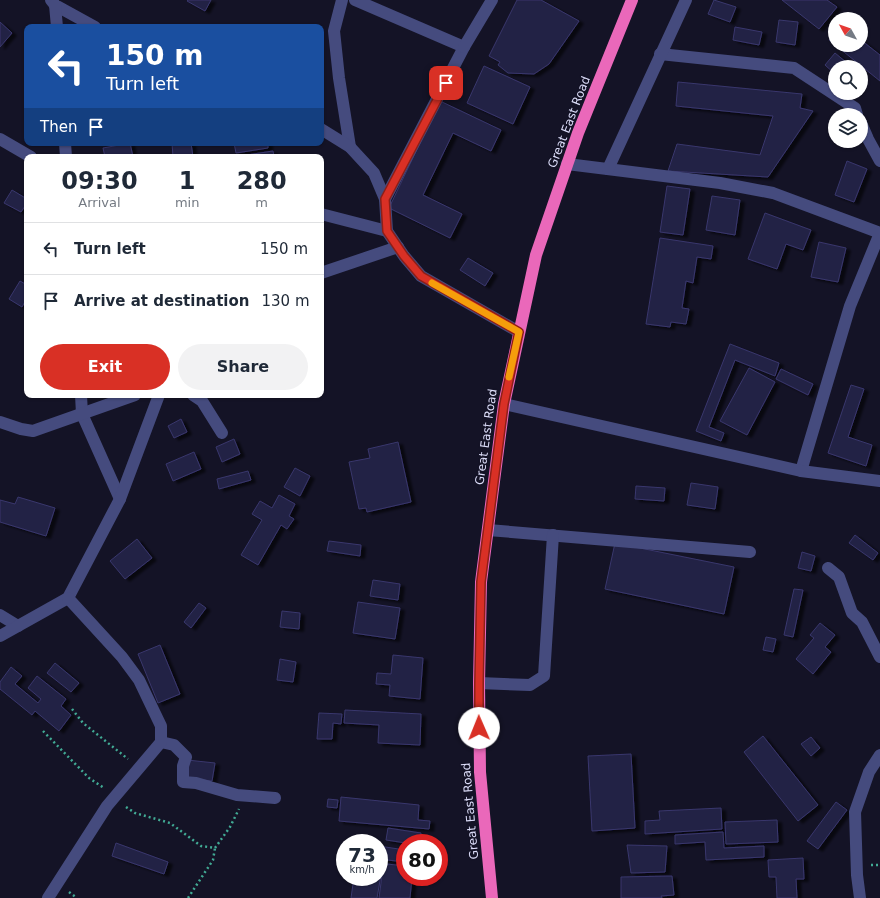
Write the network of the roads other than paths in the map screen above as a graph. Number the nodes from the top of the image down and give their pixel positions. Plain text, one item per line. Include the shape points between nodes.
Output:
1 (342, 0) edge
2 (355, 0) edge
3 (492, 0) edge
4 (632, 0) edge
5 (681, 2) edge
6 (53, 3) edge
7 (56, 24) edge
8 (90, 24) edge
9 (464, 47) junction
10 (660, 54) junction
11 (855, 108) edge
12 (324, 131) edge
13 (0, 139) edge
14 (868, 139) edge
15 (350, 147) junction
16 (26, 154) edge
17 (880, 161) edge
18 (567, 164) junction
19 (608, 169) junction
20 (385, 199) junction
21 (324, 215) edge
22 (387, 231) junction
23 (398, 247) junction
24 (324, 272) edge
25 (519, 332) junction
26 (81, 398) edge
27 (127, 398) edge
28 (158, 398) edge
29 (198, 398) edge
30 (504, 404) junction
31 (82, 414) junction
32 (0, 422) edge
33 (222, 433) dead end
34 (801, 471) junction
35 (880, 481) edge
36 (120, 499) junction
37 (488, 530) junction
38 (553, 535) junction
39 (750, 552) dead end
40 (828, 568) dead end
41 (68, 598) junction
42 (0, 615) edge
43 (18, 626) junction
44 (0, 636) edge
45 (880, 657) edge
46 (479, 683) junction
47 (161, 742) junction
48 (880, 755) edge
49 (274, 798) dead end
50 (48, 898) edge
51 (492, 898) edge
52 (860, 898) edge

1 - 15 street via 334,31
2 - 9 street
3 - 9 street
4 - 18 highway, Great East Road
5 - 10 street
6 - 7 street
6 - 8 street
9 - 20 street
10 - 11 street via 794,68
10 - 19 street
12 - 15 street
13 - 16 street
14 - 17 street
15 - 20 street via 374,173
18 - 19 street
18 - 25 highway, Great East Road via 536,255
19 - 34 street via 720,183 773,193 880,233 850,306
20 - 22 street
21 - 22 street
22 - 23 street
23 - 24 street
23 - 25 street via 421,276
25 - 30 highway, Great East Road
26 - 31 street
27 - 31 street
28 - 36 street
29 - 33 street
30 - 34 street
30 - 37 highway, Great East Road
31 - 32 street via 34,431
31 - 36 street
34 - 35 street
36 - 41 street
37 - 38 street
37 - 46 highway, Great East Road via 481,582
38 - 39 street
38 - 46 street via 544,676 530,685
40 - 45 street via 839,577 852,613 862,622
41 - 43 street
41 - 47 street via 122,657 138,680 161,726
42 - 43 street
43 - 44 street
46 - 51 highway, Great East Road via 480,772
47 - 49 street via 174,745 186,757 183,782 242,795
47 - 50 street via 108,806
48 - 52 street via 870,772 855,812

